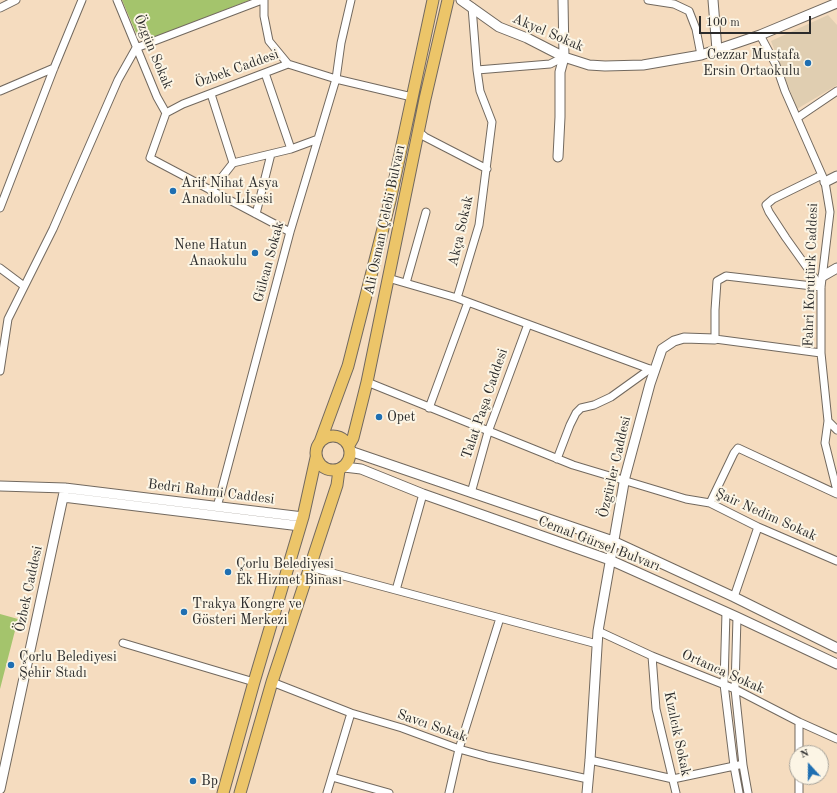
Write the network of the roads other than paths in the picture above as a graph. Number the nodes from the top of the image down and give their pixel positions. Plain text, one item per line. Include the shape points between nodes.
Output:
1 (16, 0) edge
2 (82, 0) edge
3 (117, 0) edge
4 (263, 0) edge
5 (351, 0) edge
6 (433, 0) edge
7 (448, 0) edge
8 (461, 0) edge
9 (564, 0) edge
10 (648, 0) edge
11 (713, 0) edge
12 (837, 3) edge
13 (472, 7) junction
14 (0, 8) edge
15 (760, 35) junction
16 (136, 48) junction
17 (717, 50) junction
18 (701, 55) junction
19 (564, 57) junction
20 (288, 64) junction
21 (54, 68) junction
22 (477, 70) junction
23 (265, 73) junction
24 (336, 79) junction
25 (1, 88) edge
26 (837, 91) edge
27 (211, 94) junction
28 (412, 96) junction
29 (166, 113) junction
30 (797, 118) junction
31 (419, 132) junction
32 (318, 139) junction
33 (291, 150) junction
34 (272, 154) junction
35 (558, 157) dead end
36 (234, 163) junction
37 (487, 169) junction
38 (837, 176) edge
39 (823, 179) junction
40 (211, 191) junction
41 (0, 208) edge
42 (426, 212) dead end
43 (256, 214) junction
44 (290, 232) junction
45 (0, 268) edge
46 (837, 268) edge
47 (823, 276) junction
48 (388, 278) junction
49 (406, 283) junction
50 (24, 286) junction
51 (821, 287) junction
52 (457, 298) junction
53 (468, 302) junction
54 (528, 324) junction
55 (715, 339) junction
56 (822, 353) junction
57 (652, 370) junction
58 (0, 371) edge
59 (367, 382) junction
60 (429, 408) junction
61 (828, 421) junction
62 (837, 430) edge
63 (488, 432) junction
64 (320, 442) junction
65 (350, 448) junction
66 (316, 458) junction
67 (557, 459) junction
68 (341, 468) junction
69 (624, 480) junction
70 (0, 486) edge
71 (837, 491) edge
72 (64, 492) junction
73 (472, 493) junction
74 (423, 494) junction
75 (837, 494) edge
76 (115, 499) junction
77 (710, 503) junction
78 (217, 507) junction
79 (301, 522) junction
80 (758, 527) junction
81 (613, 542) junction
82 (610, 560) junction
83 (837, 560) edge
84 (310, 567) junction
85 (396, 590) junction
86 (734, 596) junction
87 (726, 612) junction
88 (738, 617) junction
89 (500, 618) junction
90 (598, 631) junction
91 (123, 643) dead end
92 (597, 644) junction
93 (837, 648) edge
94 (652, 656) junction
95 (837, 664) edge
96 (254, 682) junction
97 (272, 682) junction
98 (724, 684) junction
99 (735, 689) junction
100 (351, 714) junction
101 (799, 722) junction
102 (837, 739) edge
103 (799, 745) edge
104 (459, 749) junction
105 (4, 755) edge
106 (590, 760) junction
107 (743, 765) junction
108 (734, 766) junction
109 (332, 777) junction
110 (588, 779) junction
111 (674, 779) junction
112 (0, 789) edge
113 (223, 793) edge
114 (240, 793) edge
115 (327, 793) edge
116 (388, 793) edge
117 (449, 793) edge
118 (587, 793) edge
119 (676, 793) edge
120 (739, 793) edge
121 (748, 793) edge

1 - 14 street
2 - 21 street
3 - 16 street, Özgün Sokak
4 - 16 street
4 - 20 street via 269,41
5 - 24 street, Gülcan Sokak
6 - 28 main road, Ali Osman Çelebi Bulvarı
7 - 31 main road, Ali Osman Çelebi Bulvarı
8 - 13 street, Akyel Sokak
9 - 19 street
10 - 18 street via 674,4 689,11 696,29
11 - 17 street
12 - 15 street, Akyel Sokak
13 - 19 street, Akyel Sokak via 499,27
13 - 22 street, Akça Sokak
15 - 17 street, Akyel Sokak
15 - 30 street, Fahri Korutürk Caddesi via 776,64
16 - 29 street, Özgün Sokak
16 - 50 street via 118,80 53,229
17 - 18 street, Akyel Sokak
18 - 19 street, Akyel Sokak via 643,65 605,66 589,65
19 - 22 street via 550,64
19 - 35 street via 560,72
20 - 23 street, Özbek Caddesi
20 - 24 street, Özbek Caddesi
21 - 25 street
21 - 41 street
22 - 37 street, Akça Sokak via 480,90 492,122
23 - 27 street, Özbek Caddesi
23 - 33 street
24 - 28 street, Özbek Caddesi
24 - 32 street, Gülcan Sokak
26 - 30 street
27 - 29 street, Özbek Caddesi
27 - 36 street
28 - 64 main road, Ali Osman Çelebi Bulvarı via 390,201 348,366
29 - 40 street via 150,158
30 - 39 street, Fahri Korutürk Caddesi
31 - 37 street
31 - 48 main road, Ali Osman Çelebi Bulvarı
32 - 33 street
32 - 44 street, Gülcan Sokak
33 - 34 street
34 - 36 street
34 - 43 street
36 - 40 street
37 - 52 street, Akça Sokak via 479,225
38 - 39 street
39 - 47 street, Fahri Korutürk Caddesi via 830,212
39 - 51 street via 766,204 786,238
40 - 43 street
42 - 49 street
43 - 44 street
44 - 78 street, Gülcan Sokak
45 - 50 street
46 - 47 street
47 - 51 street, Fahri Korutürk Caddesi
48 - 49 street
48 - 59 main road, Ali Osman Çelebi Bulvarı
49 - 52 street
50 - 58 street via 8,319
51 - 55 street via 726,276 717,281
51 - 56 street, Fahri Korutürk Caddesi
52 - 53 street
53 - 54 street
53 - 60 street
54 - 57 street
54 - 63 street, Talat Paşa Caddesi
55 - 56 street
55 - 57 street, Özgürler Caddesi via 684,338 674,341 662,349
56 - 61 street, Fahri Korutürk Caddesi
57 - 67 street via 611,397 581,408 570,425
57 - 69 street, Özgürler Caddesi
59 - 60 street, Şair Nedim Sokak
59 - 65 main road, Ali Osman Çelebi Bulvarı
60 - 63 street, Şair Nedim Sokak
61 - 62 street
61 - 71 street, Fahri Korutürk Caddesi via 825,443
63 - 67 street, Şair Nedim Sokak
63 - 73 street, Talat Paşa Caddesi
64 - 65 main road via 324,438 335,436 345,441
64 - 66 main road
65 - 68 main road via 350,457
65 - 73 street, Cemal Gürsel Bulvarı
66 - 68 main road via 327,470
66 - 79 main road
67 - 69 street, Şair Nedim Sokak
68 - 74 street, Cemal Gürsel Bulvarı via 361,469
68 - 84 main road
69 - 77 street, Şair Nedim Sokak via 686,499
69 - 81 street, Özgürler Caddesi
70 - 72 street, Bedri Rahmi Caddesi
72 - 76 street, Bedri Rahmi Caddesi
72 - 105 street, Özbek Caddesi
73 - 81 street, Cemal Gürsel Bulvarı
74 - 82 street, Cemal Gürsel Bulvarı
74 - 85 street
75 - 77 street via 738,448
76 - 78 street, Bedri Rahmi Caddesi
76 - 79 street, Bedri Rahmi Caddesi
77 - 80 street, Şair Nedim Sokak
78 - 79 street, Bedri Rahmi Caddesi
79 - 96 main road
80 - 83 street, Şair Nedim Sokak
80 - 86 street
81 - 82 street, Özgürler Caddesi
81 - 86 street, Cemal Gürsel Bulvarı
82 - 87 street, Cemal Gürsel Bulvarı
82 - 90 street, Özgürler Caddesi
84 - 85 street
84 - 97 main road
85 - 89 street
86 - 93 street, Cemal Gürsel Bulvarı
87 - 88 street, Cemal Gürsel Bulvarı
87 - 98 street
88 - 95 street, Cemal Gürsel Bulvarı
88 - 99 street
89 - 92 street
89 - 104 street
90 - 92 street, Özgürler Caddesi
90 - 94 street, Ortanca Sokak
91 - 96 street
92 - 106 street, Özgürler Caddesi
94 - 98 street, Ortanca Sokak
94 - 111 street, Kızılcık Sokak via 656,709
96 - 113 main road
97 - 100 street, Savcı Sokak
97 - 114 main road
98 - 99 street, Ortanca Sokak
98 - 108 street
99 - 101 street, Ortanca Sokak
99 - 107 street
100 - 104 street, Savcı Sokak via 402,728
100 - 109 street
101 - 102 street, Ortanca Sokak
101 - 103 street
104 - 110 street, Savcı Sokak
104 - 117 street
105 - 112 street, Özbek Caddesi
106 - 110 street, Özgürler Caddesi
106 - 111 street
107 - 108 street
107 - 121 street
108 - 111 street
108 - 120 street
109 - 115 street
109 - 116 street
110 - 118 street, Özgürler Caddesi
111 - 119 street, Kızılcık Sokak

